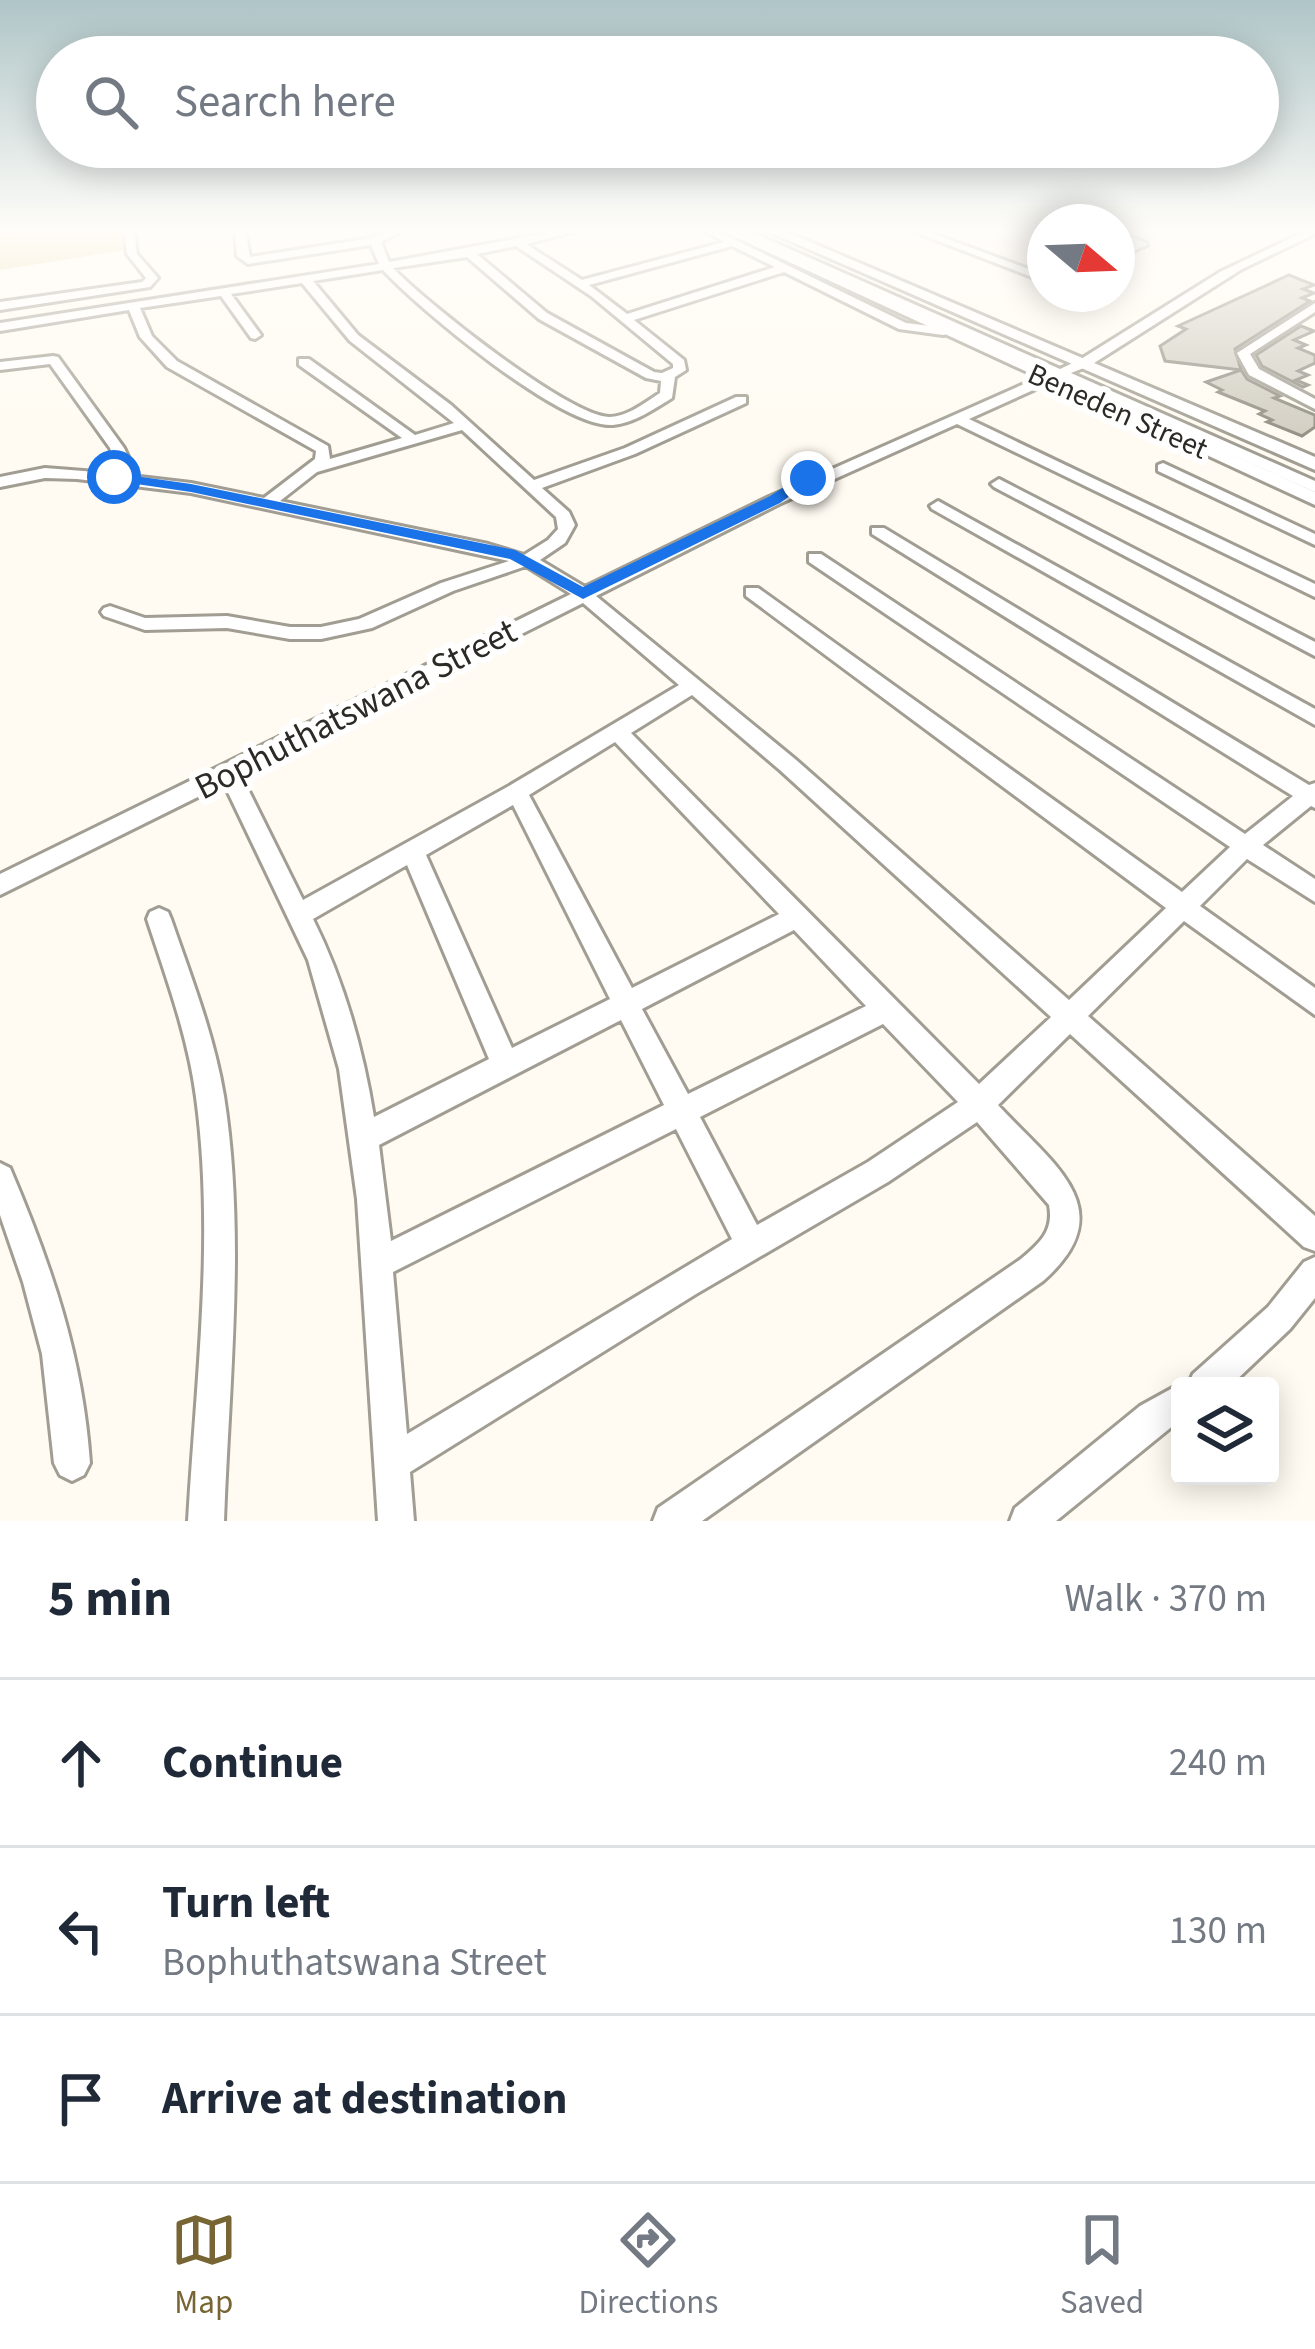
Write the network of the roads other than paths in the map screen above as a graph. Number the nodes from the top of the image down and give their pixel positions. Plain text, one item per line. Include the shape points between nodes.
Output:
1 (33, 301) edge
2 (173, 301) edge
3 (230, 301) edge
4 (323, 301) edge
5 (425, 301) edge
6 (525, 301) edge
7 (603, 301) edge
8 (682, 301) edge
9 (851, 301) edge
10 (878, 301) edge
11 (896, 301) edge
12 (912, 301) edge
13 (920, 301) edge
14 (1179, 301) edge
15 (0, 306) edge
16 (1315, 307) edge
17 (134, 308) junction
18 (1298, 317) junction
19 (627, 319) junction
20 (1315, 322) edge
21 (0, 327) edge
22 (943, 331) junction
23 (255, 335) dead end
24 (304, 362) dead end
25 (0, 366) edge
26 (1058, 367) junction
27 (668, 376) junction
28 (741, 400) dead end
29 (1315, 405) edge
30 (959, 420) junction
31 (464, 424) junction
32 (416, 441) junction
33 (1315, 464) edge
34 (315, 468) junction
35 (1163, 468) dead end
36 (114, 477) junction
37 (1315, 477) edge
38 (0, 482) edge
39 (999, 484) dead end
40 (532, 486) junction
41 (1315, 487) edge
42 (1315, 499) edge
43 (775, 500) junction
44 (264, 506) junction
45 (938, 506) dead end
46 (878, 531) dead end
47 (1315, 541) edge
48 (528, 559) junction
49 (815, 559) dead end
50 (1315, 591) edge
51 (752, 592) dead end
52 (583, 594) junction
53 (110, 613) dead end
54 (1315, 650) edge
55 (692, 686) junction
56 (1315, 718) edge
57 (619, 733) junction
58 (229, 772) junction
59 (517, 792) junction
60 (1313, 795) edge
61 (1246, 846) junction
62 (413, 852) junction
63 (0, 884) edge
64 (1315, 892) edge
65 (1186, 906) junction
66 (300, 914) junction
67 (798, 916) junction
68 (160, 919) dead end
69 (1315, 1003) edge
70 (626, 1006) junction
71 (886, 1009) junction
72 (1071, 1019) junction
73 (506, 1066) junction
74 (979, 1104) junction
75 (682, 1113) junction
76 (363, 1138) junction
77 (0, 1178) edge
78 (1315, 1236) edge
79 (751, 1245) junction
80 (377, 1264) junction
81 (1315, 1273) edge
82 (1215, 1377) edge
83 (1171, 1406) edge
84 (394, 1462) junction
85 (72, 1463) dead end
86 (206, 1521) edge
87 (396, 1521) edge
88 (671, 1521) edge
89 (1028, 1521) edge

1 - 15 street
2 - 17 street
3 - 23 street
4 - 31 street via 355,338
5 - 27 street via 472,344 594,419 622,419 667,395
6 - 27 street via 651,375
7 - 19 street
8 - 19 street
9 - 22 street via 902,326
10 - 22 main road, Beneden Street
11 - 26 street
12 - 26 street
13 - 26 main road, Beneden Street
14 - 26 street, Bophuthatswana Street
16 - 18 street
17 - 21 street
17 - 34 street via 146,337 172,364 323,449
18 - 20 street
18 - 29 street via 1252,344 1244,359
19 - 27 street via 679,363
22 - 26 main road, Beneden Street
24 - 32 street
25 - 36 street via 53,361 118,448 124,463
26 - 30 street, Bophuthatswana Street
26 - 33 main road, Beneden Street
26 - 37 street
26 - 41 street
26 - 42 main road, Beneden Street
26 - 43 street, Bophuthatswana Street
28 - 40 street
30 - 43 street, Bophuthatswana Street
30 - 50 street
31 - 32 street
31 - 40 street
32 - 34 street
34 - 44 street
35 - 47 street
36 - 38 street via 46,473
36 - 44 street
39 - 54 street
40 - 48 street via 567,525
43 - 52 street, Bophuthatswana Street
44 - 48 street
45 - 56 street
46 - 60 street
48 - 52 street
48 - 53 street via 336,631 160,628
49 - 61 street
51 - 65 street
52 - 55 street
52 - 58 street, Bophuthatswana Street
55 - 57 street
55 - 72 street
57 - 59 street
57 - 67 street
58 - 63 street, Bophuthatswana Street
58 - 66 street
59 - 62 street
59 - 70 street
60 - 61 street
61 - 64 street
61 - 65 street
62 - 66 street
62 - 73 street
65 - 69 street
65 - 72 street
66 - 76 street via 341,1025
67 - 70 street
67 - 71 street
68 - 86 street via 210,1099 217,1205
70 - 73 street
70 - 75 street
71 - 74 street
71 - 75 street
72 - 74 street
72 - 78 street
73 - 76 street
74 - 79 street
74 - 88 street via 1061,1196 1069,1227 1052,1253
75 - 79 street
75 - 80 street
76 - 80 street
77 - 85 street via 57,1345
79 - 84 street
80 - 84 street
81 - 82 street
83 - 89 street
84 - 87 street

